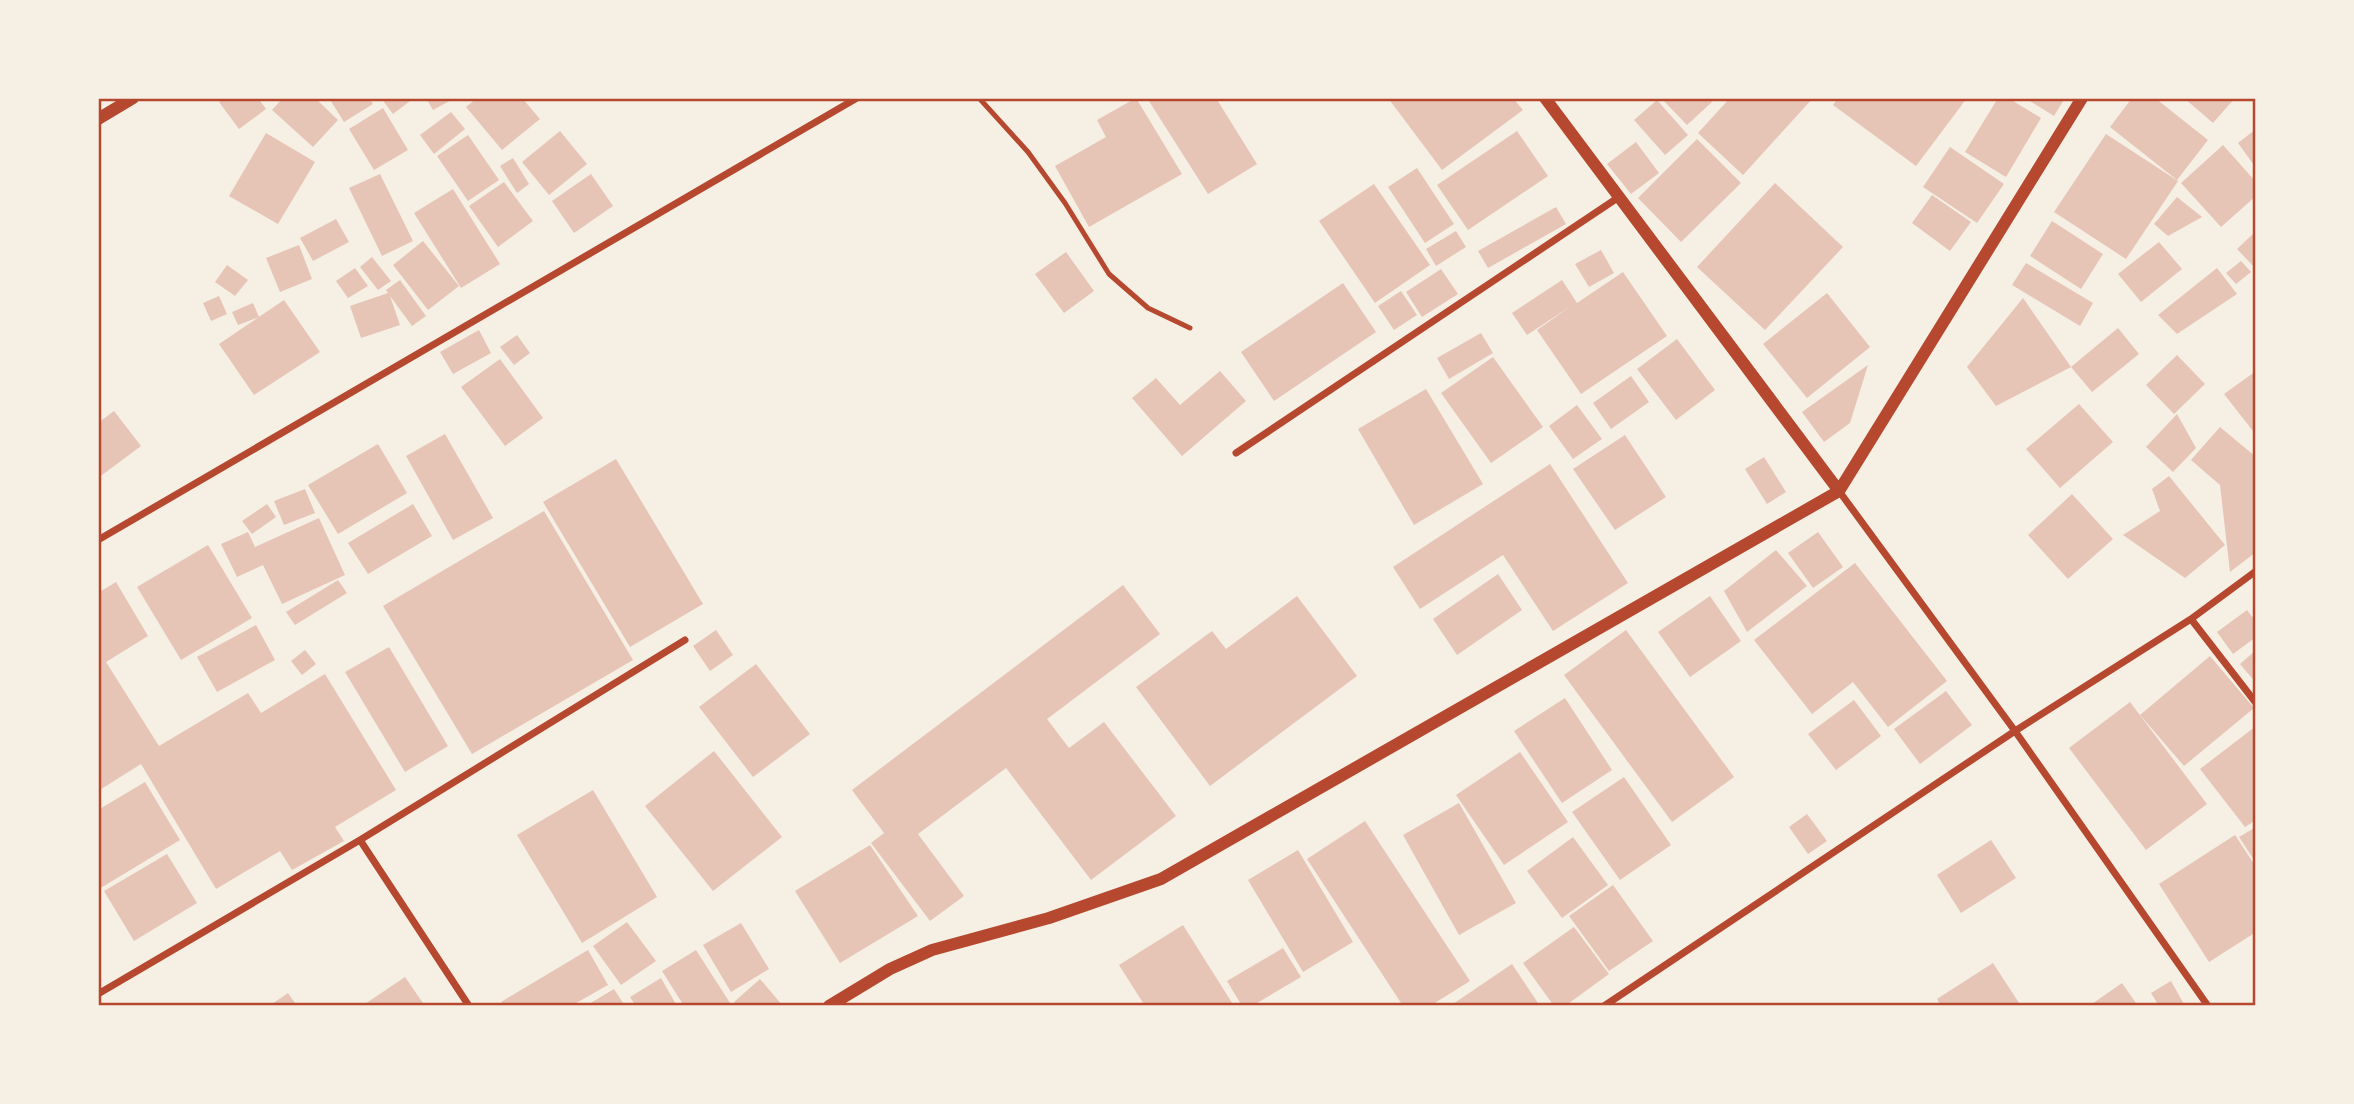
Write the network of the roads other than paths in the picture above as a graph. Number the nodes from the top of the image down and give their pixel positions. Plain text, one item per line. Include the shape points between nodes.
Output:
1 (133, 98) edge
2 (857, 98) edge
3 (979, 98) edge
4 (1545, 98) edge
5 (2082, 98) edge
6 (98, 119) edge
7 (1619, 197) junction
8 (1191, 328) dead end
9 (1236, 453) dead end
10 (1839, 491) junction
11 (98, 540) edge
12 (2256, 571) edge
13 (2191, 619) junction
14 (685, 640) dead end
15 (2256, 703) edge
16 (2015, 731) junction
17 (360, 840) junction
18 (98, 994) edge
19 (469, 1006) edge
20 (829, 1006) edge
21 (1604, 1006) edge
22 (2208, 1006) edge

1 - 6 street
2 - 11 street
3 - 8 lane via 1036,162 1109,274 1148,308
4 - 7 street
5 - 10 street
7 - 9 street
7 - 10 street
10 - 16 street
10 - 20 street via 1161,879 1049,918 932,950
12 - 13 street
13 - 15 street
13 - 16 street
14 - 17 street
16 - 21 street
16 - 22 street
17 - 18 street
17 - 19 street

